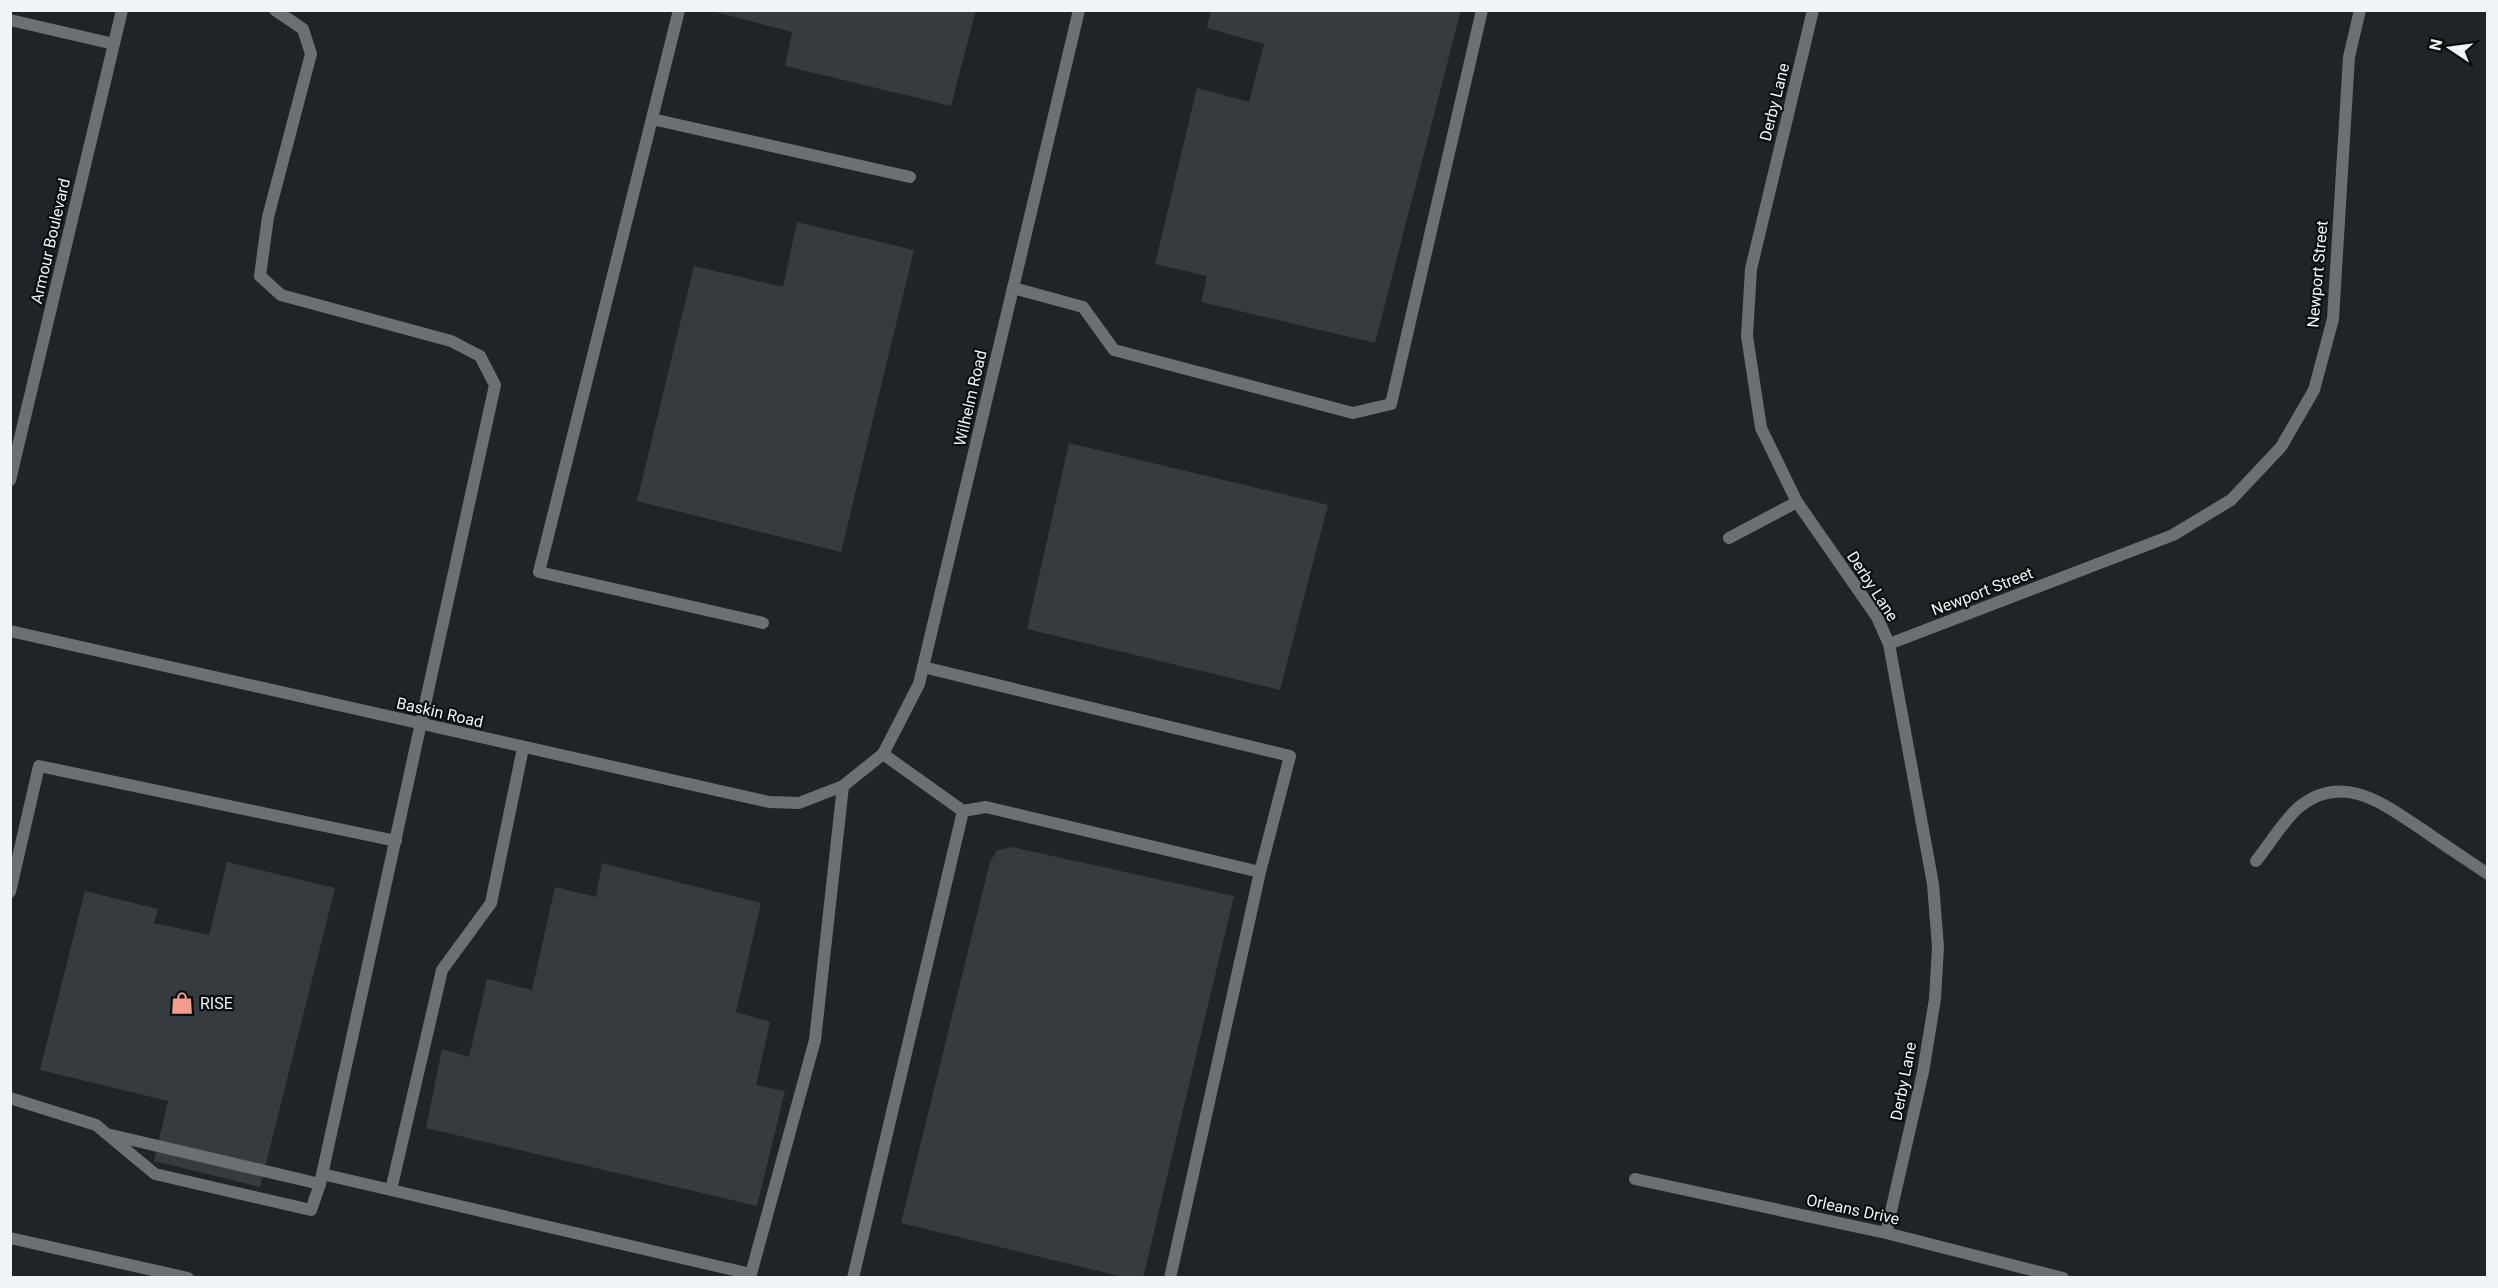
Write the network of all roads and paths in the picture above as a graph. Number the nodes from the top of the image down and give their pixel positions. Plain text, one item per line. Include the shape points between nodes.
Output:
1 (122, 10) edge
2 (275, 10) edge
3 (679, 10) edge
4 (1079, 10) edge
5 (1482, 10) edge
6 (1813, 10) edge
7 (2360, 10) edge
8 (10, 20) edge
9 (114, 44) junction
10 (652, 118) junction
11 (910, 177) dead end
12 (1013, 288) junction
13 (10, 480) edge
14 (1797, 502) junction
15 (1729, 538) dead end
16 (763, 622) dead end
17 (10, 631) edge
18 (1889, 644) junction
19 (923, 667) junction
20 (421, 725) junction
21 (523, 748) junction
22 (883, 754) junction
23 (857, 774) joint
24 (843, 786) junction
25 (963, 811) junction
26 (396, 841) junction
27 (2256, 861) dead end
28 (1260, 872) junction
29 (2487, 874) edge
30 (10, 892) edge
31 (10, 1098) edge
32 (107, 1135) junction
33 (321, 1179) junction
34 (1635, 1179) dead end
35 (390, 1190) junction
36 (1886, 1233) junction
37 (10, 1238) edge
38 (188, 1278) edge
39 (853, 1278) edge
40 (1170, 1278) edge
41 (2063, 1278) edge

1 - 9 street, Armour Boulevard
2 - 20 street via 303,29 311,54 268,217 260,276 280,295 451,341 480,356 495,385
3 - 10 street
4 - 12 street, Wilhelm Road
5 - 12 street via 1391,404 1353,413 1114,350 1083,307
6 - 14 street, Derby Lane via 1751,269 1747,336 1761,428
7 - 18 street, Newport Street via 2349,57 2333,320 2314,390 2281,447 2231,500 2173,535
8 - 9 street
9 - 13 street, Armour Boulevard
10 - 11 street
10 - 16 street via 539,572
12 - 19 street, Wilhelm Road
14 - 15 street
14 - 18 street, Derby Lane via 1877,617
17 - 20 street, Baskin Road
18 - 36 street, Derby Lane via 1933,884 1938,946 1935,999 1923,1072
19 - 22 street, Wilhelm Road via 919,684
19 - 28 street via 1290,756
20 - 21 street, Baskin Road
20 - 26 street
21 - 24 street, Baskin Road via 769,802 799,803
21 - 35 street via 491,903 442,970
22 - 23 street, Wilhelm Road
22 - 25 street
23 - 24 street, Baskin Road
24 - 35 street via 815,1040 751,1274
25 - 28 street via 986,807
25 - 39 street
26 - 30 street via 39,766
26 - 33 street
27 - 29 street via 2298,808 2331,792 2355,793 2377,800
28 - 40 street
31 - 32 street via 96,1125
32 - 33 street
32 - 33 street via 155,1174 293,1208 311,1210
33 - 35 street
34 - 36 street, Orleans Drive
36 - 41 street, Orleans Drive
37 - 38 street

